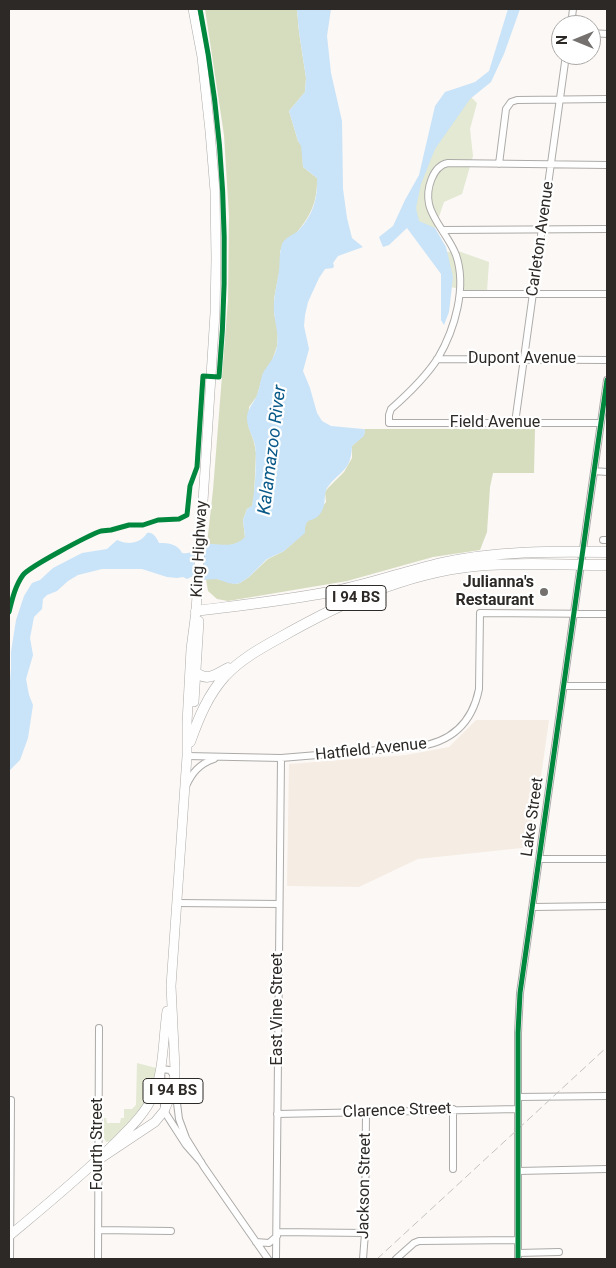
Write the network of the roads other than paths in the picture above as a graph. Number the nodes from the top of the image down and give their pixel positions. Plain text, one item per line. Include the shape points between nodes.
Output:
1 (193, 9) edge
2 (565, 65) edge
3 (560, 98) junction
4 (607, 98) edge
5 (499, 164) junction
6 (551, 164) junction
7 (607, 165) edge
8 (607, 229) edge
9 (443, 230) junction
10 (543, 230) junction
11 (460, 294) junction
12 (533, 294) junction
13 (607, 294) edge
14 (437, 359) junction
15 (524, 359) junction
16 (607, 360) edge
17 (607, 380) edge
18 (516, 423) junction
19 (601, 423) junction
20 (594, 471) junction
21 (607, 472) edge
22 (607, 552) edge
23 (582, 558) junction
24 (607, 559) edge
25 (607, 565) edge
26 (196, 611) junction
27 (573, 614) junction
28 (607, 614) edge
29 (248, 656) junction
30 (194, 671) junction
31 (564, 686) junction
32 (607, 686) edge
33 (190, 742) junction
34 (187, 756) junction
35 (219, 758) junction
36 (281, 758) junction
37 (185, 790) junction
38 (540, 859) junction
39 (607, 859) edge
40 (176, 902) junction
41 (279, 904) junction
42 (533, 906) junction
43 (607, 906) edge
44 (171, 986) junction
45 (99, 1028) dead end
46 (161, 1069) junction
47 (175, 1078) junction
48 (607, 1096) edge
49 (518, 1097) junction
50 (11, 1100) dead end
51 (453, 1109) junction
52 (518, 1109) junction
53 (164, 1110) junction
54 (366, 1112) junction
55 (277, 1114) junction
56 (98, 1160) junction
57 (201, 1162) junction
58 (452, 1169) dead end
59 (607, 1169) edge
60 (518, 1171) junction
61 (98, 1230) junction
62 (171, 1231) dead end
63 (365, 1233) junction
64 (277, 1234) junction
65 (10, 1236) edge
66 (518, 1240) junction
67 (256, 1242) junction
68 (559, 1252) dead end
69 (518, 1256) edge
70 (10, 1259) edge
71 (98, 1259) edge
72 (268, 1259) edge
73 (276, 1259) edge
74 (363, 1259) edge
75 (396, 1259) edge

1 - 26 main road, King Highway via 202,57 216,214 215,313
2 - 3 street, Carleton Avenue
3 - 4 street
3 - 5 street via 514,100 509,104
3 - 6 street, Carleton Avenue
5 - 6 street
5 - 9 street via 445,164 436,171 429,188 429,205
6 - 7 street
6 - 10 street, Carleton Avenue
8 - 10 street
9 - 10 street
9 - 11 street via 457,259
10 - 12 street, Carleton Avenue
11 - 12 street
11 - 14 street via 450,332
12 - 13 street
12 - 15 street, Carleton Avenue
14 - 15 street, Dupont Avenue
14 - 18 street, Field Avenue via 391,409 389,424
15 - 16 street, Dupont Avenue
15 - 18 street, Carleton Avenue
17 - 19 street, Lake Street
18 - 19 street, Field Avenue
19 - 20 street, Lake Street
20 - 21 street
20 - 23 street, Lake Street
22 - 23 highway, I 94 BS
23 - 24 highway
23 - 25 highway, I 94 BS
23 - 26 highway, I 94 BS via 529,552 458,560 338,591
23 - 27 street, Lake Street
23 - 29 highway, I 94 BS via 487,566 432,574 400,583 356,598 313,618
26 - 30 main road, King Highway / I 94 BS via 192,640
27 - 28 street
27 - 31 street, Lake Street
27 - 36 street, Hatfield Avenue via 480,613 477,699 470,715 450,736 422,746
29 - 30 highway, I 94 BS via 214,676 206,677
29 - 33 highway, I 94 BS via 226,674 212,693 200,713
30 - 33 main road, King Highway / I 94 BS
30 - 34 main road, King Highway / I 94 BS via 187,723
31 - 32 street
31 - 38 street, Lake Street
33 - 34 main road, King Highway / I 94 BS
34 - 35 street, Hatfield Avenue
34 - 37 main road, King Highway / I 94 BS
35 - 36 street, Hatfield Avenue
35 - 37 street via 196,770
36 - 41 street, East Vine Street
37 - 40 main road, King Highway / I 94 BS
38 - 39 street
38 - 42 street, Lake Street
40 - 41 street
40 - 44 main road, King Highway / I 94 BS
41 - 55 street, East Vine Street
42 - 43 street
42 - 49 street, Lake Street via 519,1002
44 - 46 main road, King Highway / I 94 BS
44 - 47 main road, King Highway / I 94 BS
45 - 56 street, Fourth Street
46 - 47 street via 170,1070
46 - 53 street
46 - 56 main road, King Highway / I 94 BS via 153,1095 139,1119
47 - 53 main road, King Highway / I 94 BS via 172,1095
47 - 57 street via 180,1119 186,1138
48 - 49 street
49 - 52 street, Lake Street
50 - 65 street
51 - 52 street, Clarence Street
51 - 54 street, Clarence Street
51 - 58 street
52 - 60 street, Lake Street
53 - 56 main road, King Highway / I 94 BS via 148,1128
53 - 57 street
54 - 55 street, Clarence Street
54 - 63 street, Jackson Street
55 - 64 street, East Vine Street
56 - 61 street, Fourth Street
56 - 65 main road, King Highway / I 94 BS
57 - 67 street
59 - 60 street
60 - 66 street, Lake Street
61 - 62 street
61 - 71 street, Fourth Street
63 - 64 street
63 - 74 street, Jackson Street
64 - 67 street via 270,1243
64 - 73 street, East Vine Street
65 - 70 street
66 - 69 street, Lake Street
66 - 75 street via 419,1241
67 - 72 street
68 - 69 street

